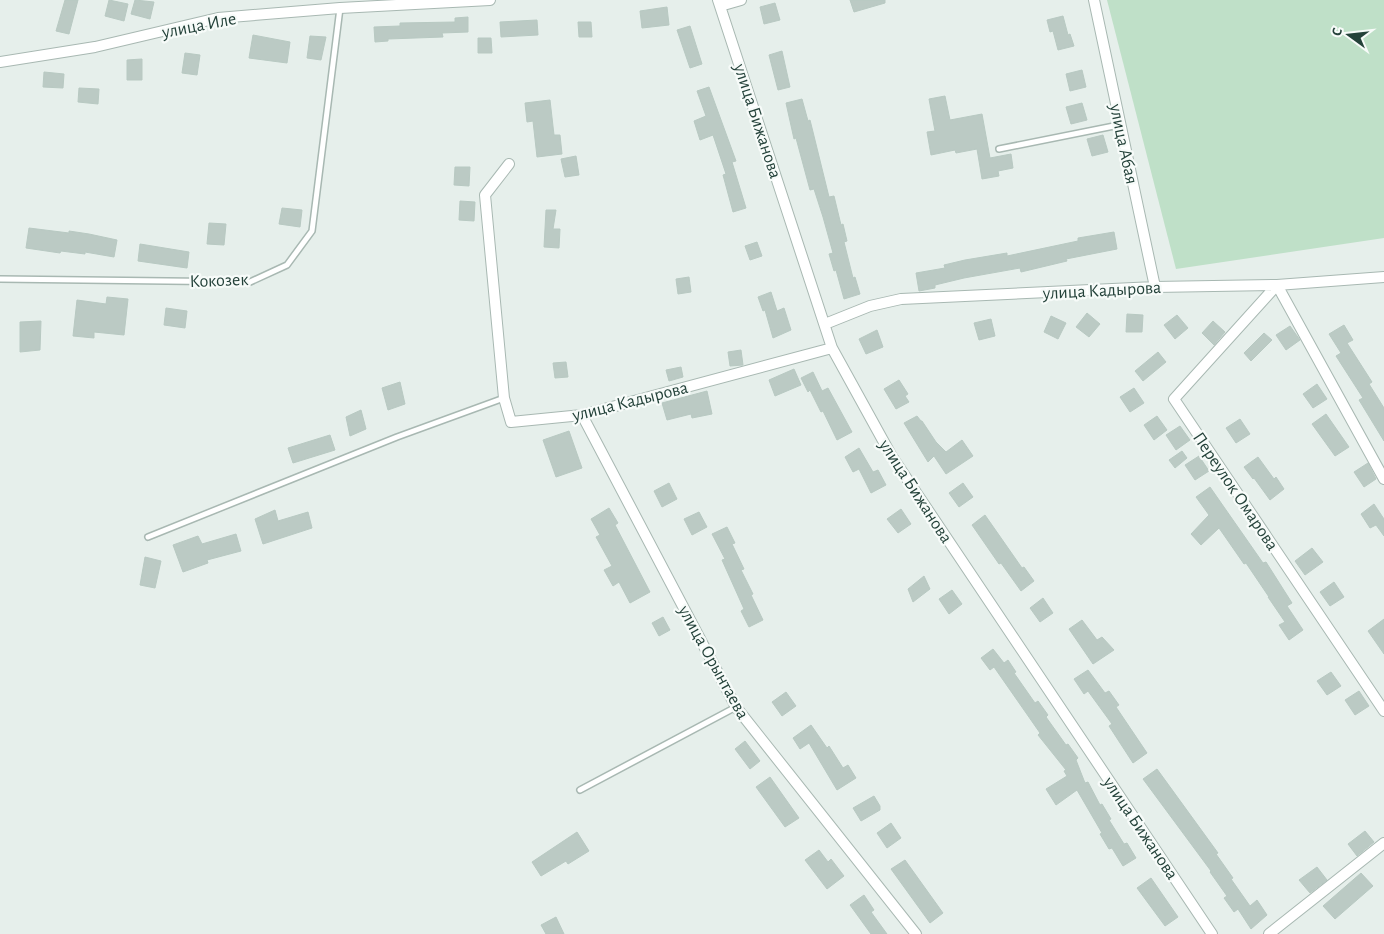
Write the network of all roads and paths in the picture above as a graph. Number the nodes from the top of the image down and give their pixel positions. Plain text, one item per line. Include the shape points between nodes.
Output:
1 (490, 0) edge
2 (741, 0) edge
3 (1094, 0) edge
4 (365, 3) edge
5 (719, 3) edge
6 (340, 8) junction
7 (0, 62) edge
8 (1119, 125) junction
9 (999, 149) dead end
10 (509, 164) dead end
11 (1384, 277) edge
12 (0, 279) edge
13 (1277, 285) junction
14 (1155, 287) junction
15 (825, 324) junction
16 (832, 348) junction
17 (504, 398) junction
18 (582, 415) junction
19 (1384, 479) edge
20 (148, 537) dead end
21 (736, 707) junction
22 (1384, 711) edge
23 (580, 790) dead end
24 (1384, 843) edge
25 (916, 934) edge
26 (1212, 934) edge
27 (1269, 934) edge

1 - 4 street, улица Иле
2 - 5 street
3 - 8 street, улица Абая
4 - 6 street, улица Иле
5 - 15 street, улица Бижанова
6 - 7 street, улица Иле via 218,18 95,46
6 - 12 lane, Кокозек via 312,231 287,265 250,282
8 - 9 lane
8 - 14 street, улица Абая
10 - 17 street, улица Кадырова via 485,195
11 - 13 street, улица Кадырова
13 - 14 street, улица Кадырова
13 - 19 street
13 - 22 street, Переулок Омарова via 1174,399
14 - 15 street, улица Кадырова via 901,299 870,306
15 - 16 street, улица Бижанова
16 - 18 street, улица Кадырова
16 - 26 street, улица Бижанова via 891,455
17 - 18 street, улица Кадырова via 511,422
17 - 20 lane via 397,437
18 - 21 street, улица Орынтаева
21 - 23 lane
21 - 25 street, улица Орынтаева
24 - 27 street

